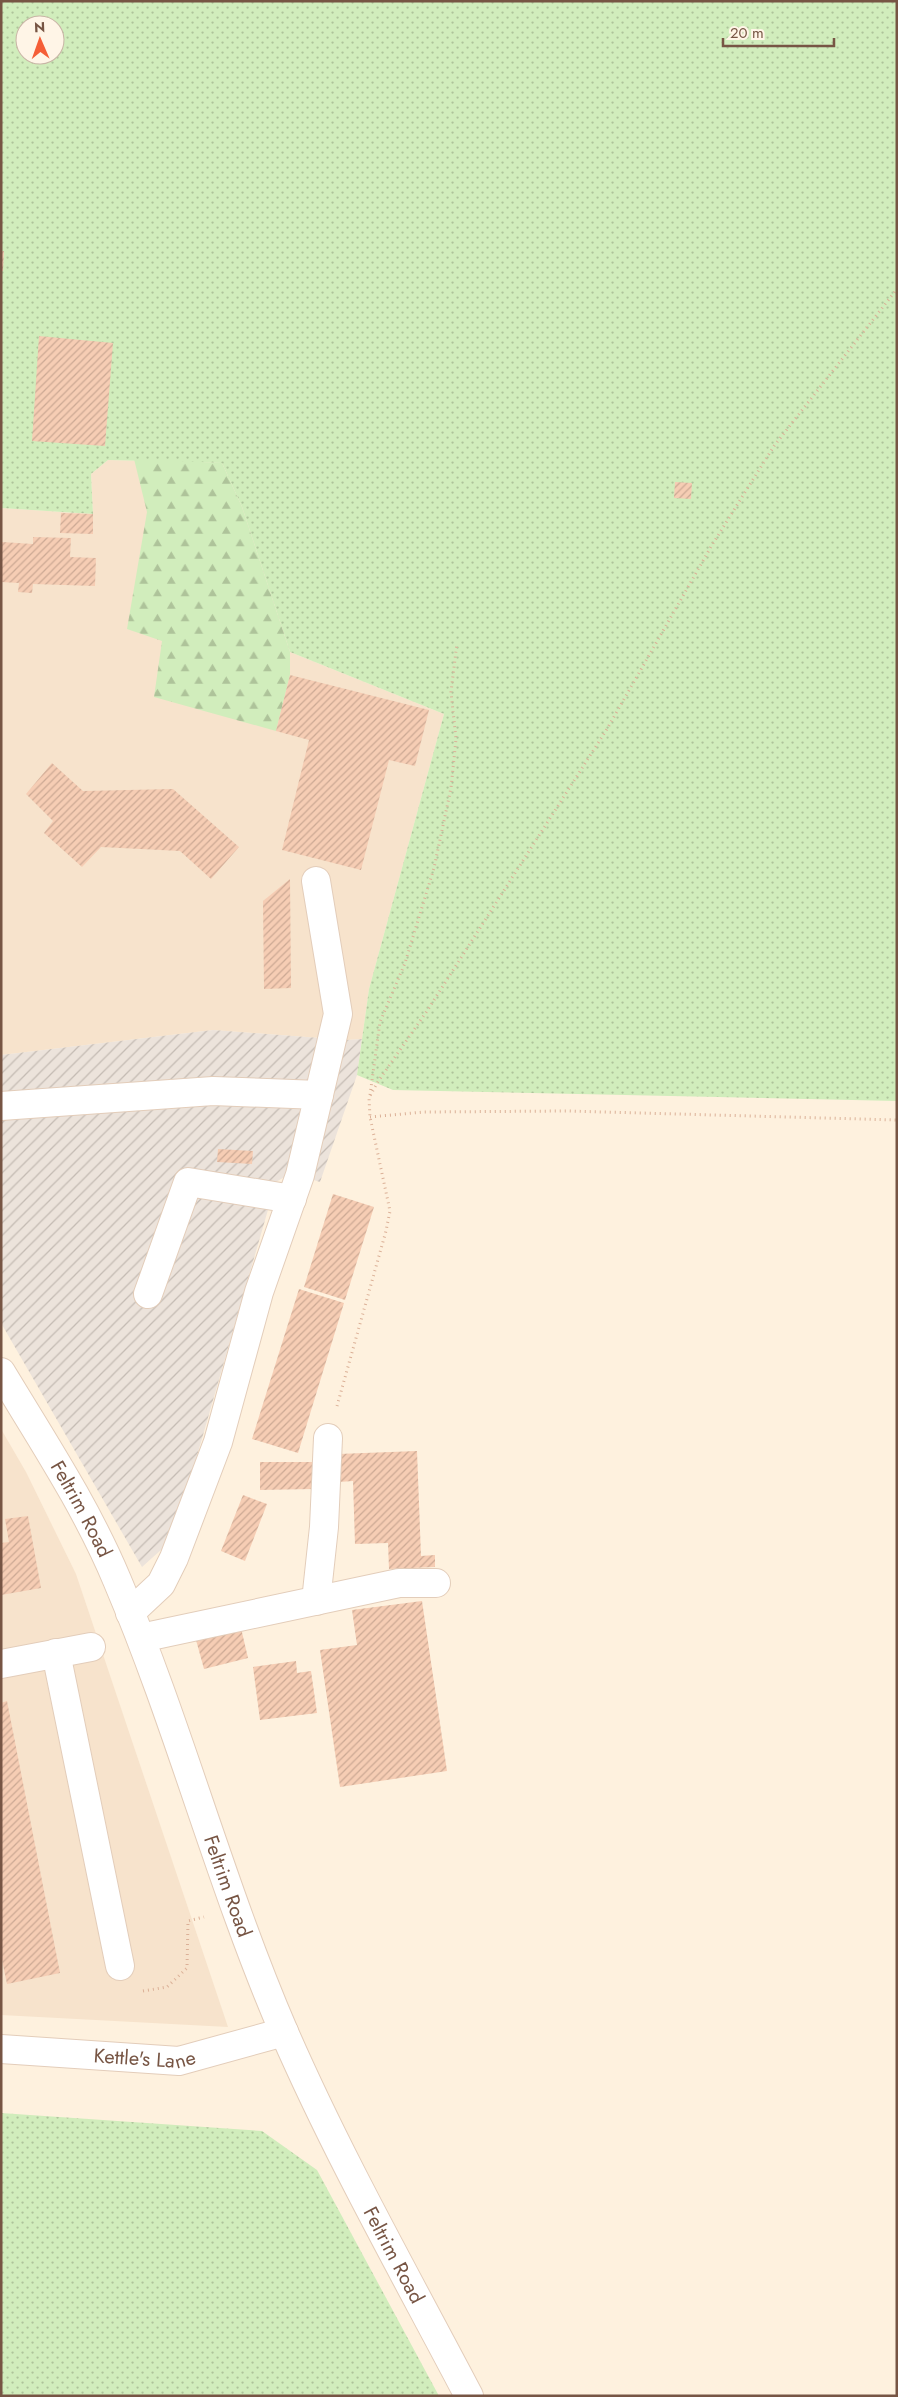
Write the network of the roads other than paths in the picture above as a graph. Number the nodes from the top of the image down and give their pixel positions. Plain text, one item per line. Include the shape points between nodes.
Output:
1 (316, 881) dead end
2 (319, 1095) junction
3 (1, 1106) edge
4 (292, 1198) junction
5 (148, 1294) dead end
6 (1, 1372) edge
7 (328, 1438) road end
8 (436, 1583) dead end
9 (316, 1600) junction
10 (130, 1613) junction
11 (141, 1638) junction
12 (91, 1647) dead end
13 (56, 1653) junction
14 (1, 1664) edge
15 (120, 1966) road end
16 (284, 2032) junction
17 (1, 2049) edge
18 (468, 2396) edge

1 - 2 street via 338,1014
2 - 3 street via 213,1092
2 - 4 street
4 - 5 street via 188,1182
4 - 10 street via 259,1292 218,1442 174,1558 161,1584
6 - 10 street, Feltrim Road via 80,1503
7 - 9 street via 324,1527
8 - 9 street via 398,1583
9 - 11 street
10 - 11 street, Feltrim Road
11 - 16 street, Feltrim Road via 236,1908
12 - 13 street
13 - 14 street
13 - 15 street
16 - 17 street, Kettle's Lane via 179,2061
16 - 18 street, Feltrim Road via 346,2161

